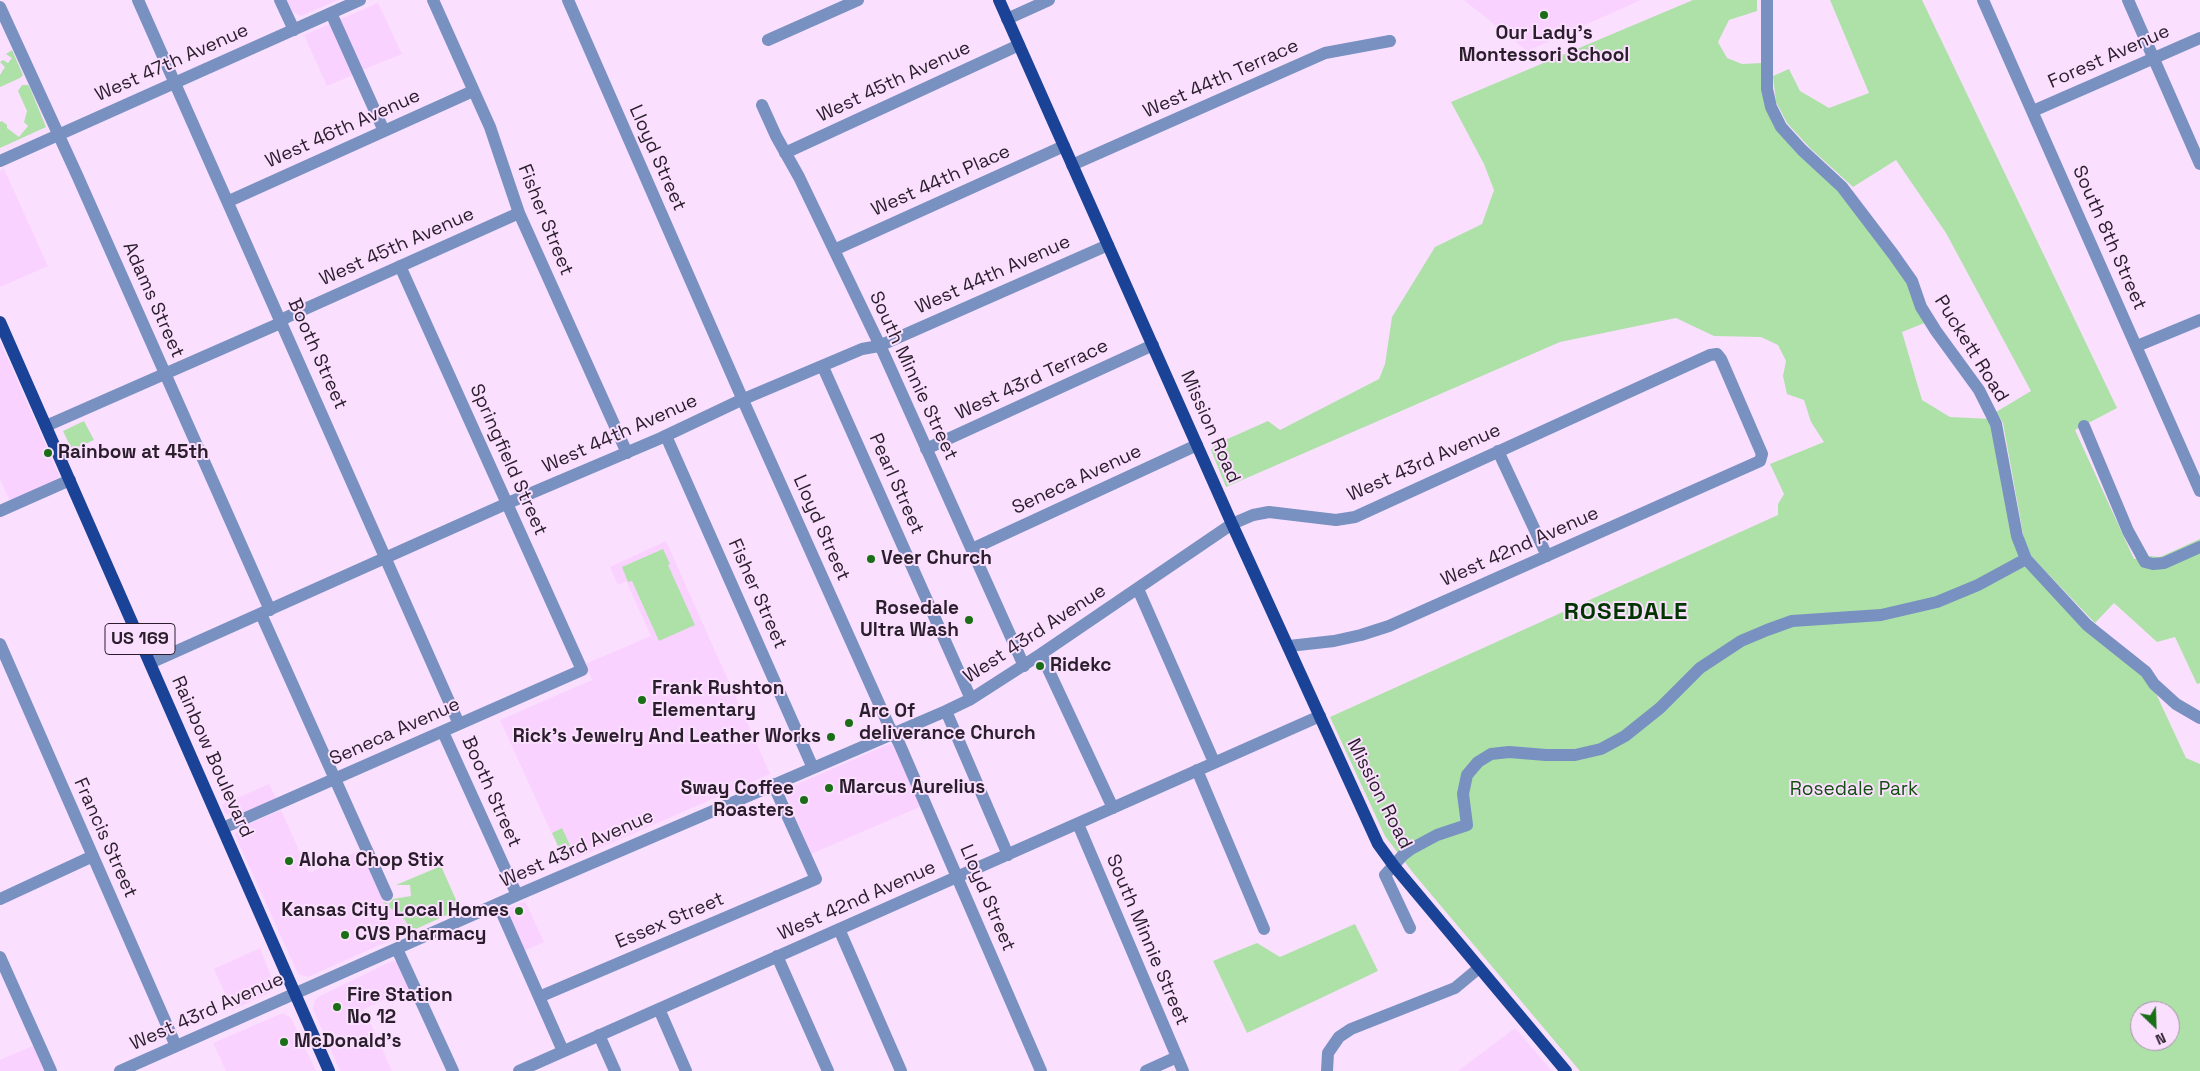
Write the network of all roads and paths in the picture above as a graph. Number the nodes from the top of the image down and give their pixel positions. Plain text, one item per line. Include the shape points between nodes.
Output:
1 (138, 0) edge
2 (280, 0) edge
3 (360, 0) edge
4 (433, 0) edge
5 (568, 0) edge
6 (858, 0) edge
7 (999, 0) edge
8 (1049, 0) edge
9 (1767, 0) edge
10 (1983, 0) edge
11 (2128, 0) edge
12 (0, 7) edge
13 (331, 13) junction
14 (1007, 19) junction
15 (294, 30) junction
16 (2200, 38) edge
17 (768, 40) dead end
18 (1390, 41) dead end
19 (1019, 45) junction
20 (2154, 58) junction
21 (175, 82) junction
22 (473, 91) junction
23 (762, 105) dead end
24 (2033, 111) junction
25 (384, 131) junction
26 (59, 134) junction
27 (1064, 146) junction
28 (785, 153) junction
29 (0, 161) edge
30 (2200, 164) edge
31 (1072, 165) junction
32 (229, 201) junction
33 (519, 213) junction
34 (1108, 245) junction
35 (834, 250) junction
36 (400, 266) junction
37 (281, 320) junction
38 (2200, 320) edge
39 (0, 322) edge
40 (1153, 345) junction
41 (879, 346) junction
42 (2137, 346) junction
43 (823, 367) junction
44 (165, 374) junction
45 (743, 400) junction
46 (46, 426) junction
47 (2084, 426) dead end
48 (666, 436) junction
49 (1197, 445) junction
50 (926, 449) junction
51 (1498, 451) junction
52 (626, 453) junction
53 (1760, 461) joint
54 (70, 480) junction
55 (2200, 491) edge
56 (508, 503) junction
57 (0, 511) edge
58 (1232, 524) junction
59 (2200, 547) edge
60 (972, 549) junction
61 (1547, 556) junction
62 (386, 559) junction
63 (2026, 559) junction
64 (1138, 589) junction
65 (265, 612) junction
66 (0, 644) edge
67 (1289, 646) junction
68 (1041, 654) junction
69 (150, 663) junction
70 (1024, 666) junction
71 (582, 670) joint
72 (971, 698) junction
73 (946, 712) junction
74 (1320, 716) junction
75 (2200, 718) edge
76 (458, 724) junction
77 (443, 732) junction
78 (895, 734) junction
79 (1214, 762) junction
80 (813, 768) junction
81 (1197, 770) junction
82 (336, 779) junction
83 (773, 784) junction
84 (1112, 808) junction
85 (1078, 824) junction
86 (223, 828) junction
87 (1008, 855) junction
88 (93, 856) junction
89 (1394, 866) junction
90 (958, 877) junction
91 (387, 895) dead end
92 (518, 895) junction
93 (0, 899) edge
94 (498, 904) junction
95 (1410, 928) dead end
96 (839, 929) junction
97 (1264, 929) dead end
98 (397, 949) junction
99 (777, 956) junction
100 (0, 958) edge
101 (1479, 968) junction
102 (295, 994) junction
103 (539, 997) junction
104 (659, 1009) junction
105 (599, 1035) junction
106 (176, 1046) junction
107 (563, 1051) junction
108 (1177, 1057) junction
109 (51, 1071) edge
110 (120, 1071) edge
111 (329, 1071) edge
112 (453, 1071) edge
113 (519, 1071) edge
114 (615, 1071) edge
115 (686, 1071) edge
116 (828, 1071) edge
117 (901, 1071) edge
118 (1041, 1071) edge
119 (1146, 1071) edge
120 (1183, 1071) edge
121 (1327, 1071) edge
122 (1566, 1071) edge

1 - 21 street, Booth Street
2 - 15 street
3 - 13 street, West 47th Avenue
4 - 22 street, Fisher Street
5 - 45 street, Lloyd Street
6 - 17 street
7 - 14 main road, Mission Road
8 - 14 street
9 - 63 street, Puckett Road via 1767,89 1771,108 1802,150 1842,187 1893,254 1912,282 1921,307 1936,331 1979,390 1996,424 2017,536
10 - 24 street, South 8th Street
11 - 20 street
12 - 26 street, Adams Street
13 - 15 street, West 47th Avenue
13 - 25 street
14 - 19 main road, Mission Road
15 - 21 street, West 47th Avenue
16 - 20 street, Forest Avenue
18 - 31 street, West 44th Terrace via 1325,53
19 - 27 main road, Mission Road
19 - 28 street, West 45th Avenue
20 - 24 street, Forest Avenue
20 - 30 street
21 - 26 street, West 47th Avenue
21 - 32 street, Booth Street
22 - 25 street, West 46th Avenue
22 - 33 street, Fisher Street via 490,127
23 - 28 street, South Minnie Street
24 - 42 street, South 8th Street
25 - 32 street, West 46th Avenue
26 - 29 street, West 47th Avenue
26 - 44 street, Adams Street
27 - 31 main road, Mission Road
27 - 35 street, West 44th Place
28 - 35 street, South Minnie Street
31 - 34 main road, Mission Road
32 - 37 street, Booth Street
33 - 36 street, West 45th Avenue
33 - 52 street, Fisher Street
34 - 40 main road, Mission Road
34 - 41 street, West 44th Avenue
35 - 41 street, South Minnie Street
36 - 37 street, West 45th Avenue
36 - 56 street, Springfield Street
37 - 44 street, West 45th Avenue
37 - 62 street, Booth Street
38 - 42 street
39 - 46 main road, Rainbow Boulevard / US 169
40 - 49 main road, Mission Road
40 - 50 street, West 43rd Terrace
41 - 43 street, West 44th Avenue via 862,349
41 - 50 street, South Minnie Street
42 - 55 street, South 8th Street
43 - 45 street, West 44th Avenue
43 - 72 street, Pearl Street
44 - 46 street, West 45th Avenue
44 - 65 street, Adams Street
45 - 48 street, West 44th Avenue
45 - 78 street, Lloyd Street
46 - 54 main road, Rainbow Boulevard / US 169
47 - 59 street via 2128,531 2145,562 2164,563
48 - 52 street, West 44th Avenue
48 - 80 street, Fisher Street
49 - 58 main road, Mission Road
49 - 60 street, Seneca Avenue
50 - 60 street, South Minnie Street
51 - 53 street, West 43rd Avenue via 1717,354 1762,454
51 - 58 street, West 43rd Avenue via 1355,517 1336,520 1269,512
51 - 61 street
52 - 56 street, West 44th Avenue
53 - 61 street, West 42nd Avenue
54 - 57 street
54 - 69 main road, Rainbow Boulevard / US 169
56 - 62 street, West 44th Avenue
56 - 71 street, Springfield Street
58 - 64 street, West 43rd Avenue
58 - 67 main road, Mission Road
60 - 70 street, South Minnie Street
61 - 67 street, West 42nd Avenue via 1389,626 1334,641
62 - 65 street, West 44th Avenue
62 - 76 street, Booth Street
63 - 75 street, Puckett Road via 2087,625 2146,672 2176,704
63 - 89 street via 1978,585 1937,602 1881,615 1792,621 1758,634 1700,668 1632,731 1600,749 1575,755 1491,754 1467,774 1463,794 1467,825 1411,848
64 - 68 street, West 43rd Avenue
64 - 79 street
65 - 69 street, West 44th Avenue
65 - 82 street, Adams Street
66 - 88 street, Francis Street
67 - 74 main road, Mission Road
68 - 70 street, West 43rd Avenue
68 - 84 street
69 - 86 main road, Rainbow Boulevard / US 169
70 - 72 street, West 43rd Avenue
71 - 76 street, Seneca Avenue
72 - 73 street, West 43rd Avenue
73 - 78 street, West 43rd Avenue
73 - 87 street
74 - 79 street, West 42nd Avenue
74 - 89 main road, Mission Road via 1378,844
76 - 77 street, Seneca Avenue
77 - 82 street, Seneca Avenue
77 - 92 street, Booth Street
78 - 80 street, West 43rd Avenue
78 - 90 street, Lloyd Street
79 - 81 street, West 42nd Avenue
80 - 83 street, West 43rd Avenue
81 - 84 street, West 42nd Avenue
81 - 97 street
82 - 86 street, Seneca Avenue
82 - 91 street, Adams Street
83 - 92 street, West 43rd Avenue
83 - 103 street, Essex Street via 816,879
84 - 85 street, West 42nd Avenue
85 - 87 street, West 42nd Avenue
85 - 108 street, South Minnie Street
86 - 102 main road, Rainbow Boulevard / US 169
87 - 90 street, West 42nd Avenue
88 - 93 street
88 - 106 street, Francis Street
89 - 95 street, Mission Road via 1386,873 1386,878
89 - 101 main road, Mission Road
90 - 96 street, West 42nd Avenue
90 - 118 street, Lloyd Street
92 - 94 street, West 43rd Avenue
94 - 98 street, West 43rd Avenue
94 - 103 street
96 - 99 street, West 42nd Avenue
96 - 117 street
98 - 102 street, West 43rd Avenue
98 - 112 street
99 - 104 street, West 42nd Avenue
99 - 116 street
100 - 109 street
101 - 121 street via 1455,988 1351,1029 1339,1037 1327,1060
101 - 122 main road, Mission Road
102 - 106 street, West 43rd Avenue
102 - 111 main road, Rainbow Boulevard / US 169
103 - 107 street
104 - 105 street, West 42nd Avenue
104 - 115 street
105 - 107 street, West 42nd Avenue
105 - 114 street
106 - 110 street, West 43rd Avenue
107 - 113 street, West 42nd Avenue
108 - 119 street
108 - 120 street, South Minnie Street

